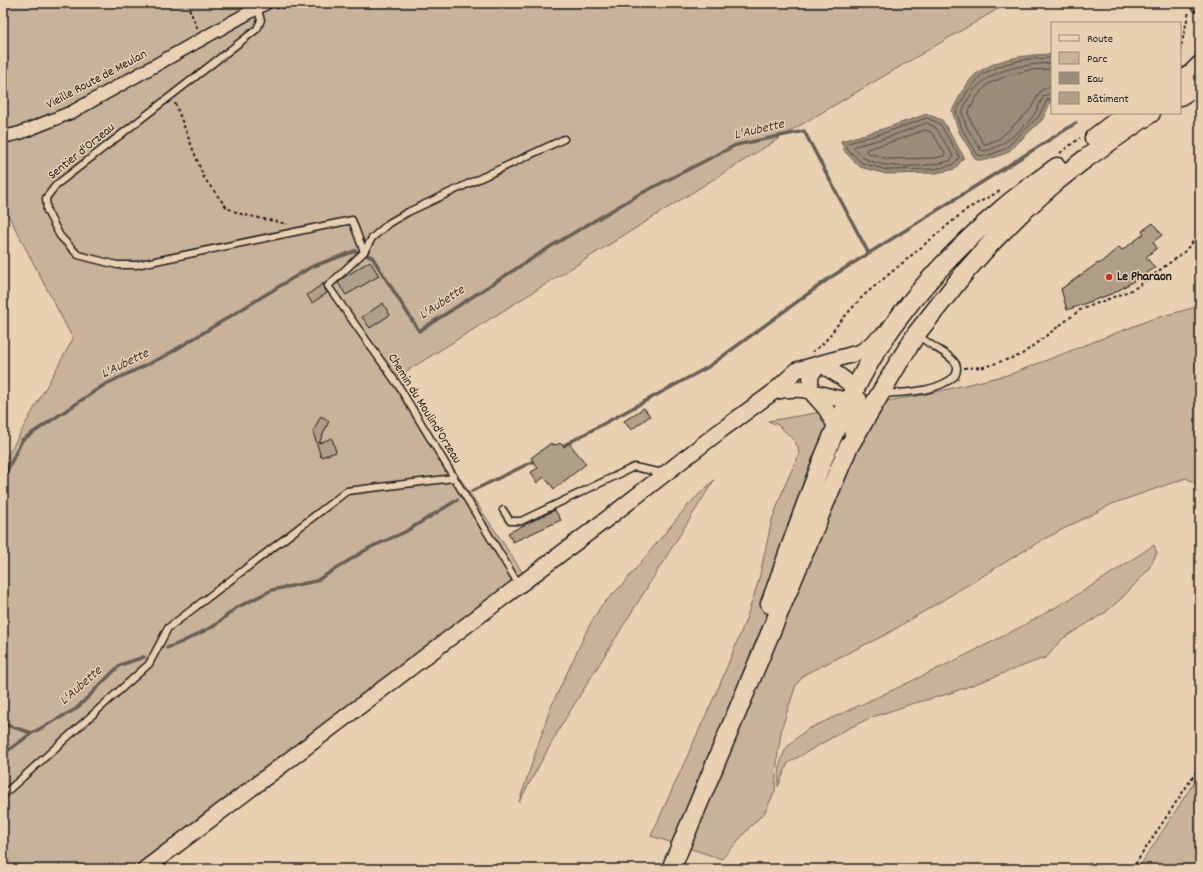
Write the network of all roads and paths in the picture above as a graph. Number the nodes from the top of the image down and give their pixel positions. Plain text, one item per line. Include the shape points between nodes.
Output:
1 (187, 3) edge
2 (355, 3) edge
3 (262, 5) edge
4 (1196, 5) edge
5 (202, 39) junction
6 (1181, 46) edge
7 (1200, 65) edge
8 (1181, 80) edge
9 (1200, 84) edge
10 (172, 95) junction
11 (1181, 95) edge
12 (1148, 114) edge
13 (1120, 124) edge
14 (3, 137) edge
15 (1081, 137) dead end
16 (564, 139) dead end
17 (1057, 155) dead end
18 (1006, 187) dead end
19 (309, 229) junction
20 (1200, 234) edge
21 (363, 253) junction
22 (892, 328) junction
23 (917, 333) junction
24 (815, 358) junction
25 (957, 368) junction
26 (810, 391) junction
27 (772, 393) junction
28 (879, 394) junction
29 (854, 396) junction
30 (836, 427) junction
31 (848, 448) junction
32 (667, 474) junction
33 (454, 478) junction
34 (502, 510) dead end
35 (519, 585) junction
36 (1200, 766) edge
37 (3, 796) edge
38 (145, 869) edge
39 (660, 869) edge
40 (671, 869) edge
41 (1132, 869) edge

1 - 5 path
2 - 3 path via 284,8
3 - 5 street, Vieille Route de Meulan
3 - 10 lane, Sentier d'Orzeau via 257,29
4 - 6 path via 1187,16
5 - 14 street, Vieille Route de Meulan via 72,112 20,133
7 - 8 main road
9 - 11 main road
10 - 19 path via 204,178 227,208 240,214
10 - 19 lane, Sentier d'Orzeau via 56,185 46,198 46,211 60,236 78,255 117,265 136,265
12 - 13 main road
13 - 22 main road via 1002,209 968,240 920,291
13 - 23 main road via 991,243
15 - 17 path
16 - 21 lane via 408,212 389,223 372,238
18 - 24 path via 967,209 863,296 838,324
19 - 21 lane, Sentier d'Orzeau via 352,220
20 - 25 path via 1183,254 1134,288 1080,310 1021,355 984,367
21 - 33 lane, Chemin du Moulind'Orzeau via 328,286 398,385
22 - 24 street via 856,354
22 - 29 main road via 878,348
23 - 25 lane via 949,356
23 - 28 main road
24 - 26 street
24 - 27 street via 797,370
24 - 29 street via 848,381
25 - 28 lane via 955,376 942,384 919,391
26 - 27 street via 791,389
26 - 29 street via 830,398
26 - 30 street
27 - 32 street
28 - 29 street
28 - 31 main road
29 - 30 main road
29 - 31 street via 859,410 847,442
30 - 39 main road via 757,639
31 - 40 main road
32 - 34 lane via 634,467 521,521 510,521
32 - 35 street
33 - 35 lane, Chemin du Moulind'Orzeau
33 - 37 lane via 347,491 168,628 149,664
35 - 38 street
36 - 41 path

